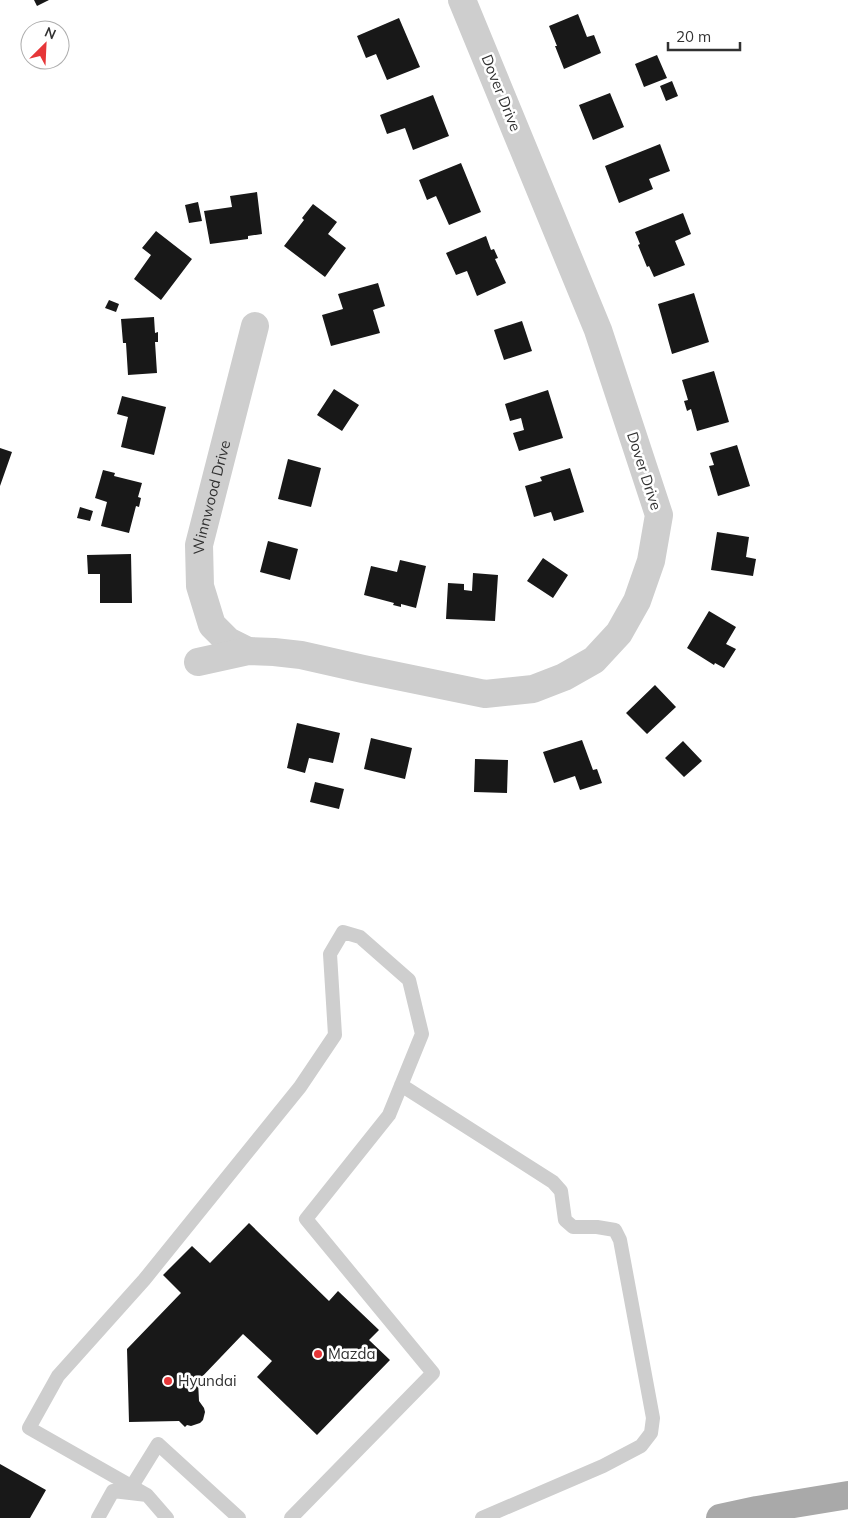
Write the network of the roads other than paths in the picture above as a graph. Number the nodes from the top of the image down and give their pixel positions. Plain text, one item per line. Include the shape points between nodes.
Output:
1 (462, 0) edge
2 (255, 326) dead end
3 (248, 651) junction
4 (198, 662) dead end
5 (401, 1085) junction
6 (132, 1486) junction
7 (147, 1495) junction
8 (848, 1495) edge
9 (98, 1518) edge
10 (167, 1518) edge
11 (239, 1518) edge
12 (290, 1518) edge
13 (482, 1518) edge
14 (720, 1518) edge

1 - 3 street, Dover Drive via 601,339 659,515 651,561 637,601 619,633 601,653 564,677 533,689 485,694 301,655
2 - 3 street, Winnwood Drive via 199,545 200,586 212,625 228,641
3 - 4 street
5 - 6 lane via 422,1034 409,980 360,937 343,932 330,954 335,1035 300,1087 144,1280 58,1376 29,1428
5 - 12 lane via 389,1115 306,1219 433,1373
5 - 13 lane via 553,1182 561,1192 565,1220 572,1228 616,1230 654,1418 651,1434 641,1446 603,1466
6 - 7 lane
6 - 11 lane via 158,1444
7 - 9 lane via 113,1491
7 - 10 lane
8 - 14 main road

